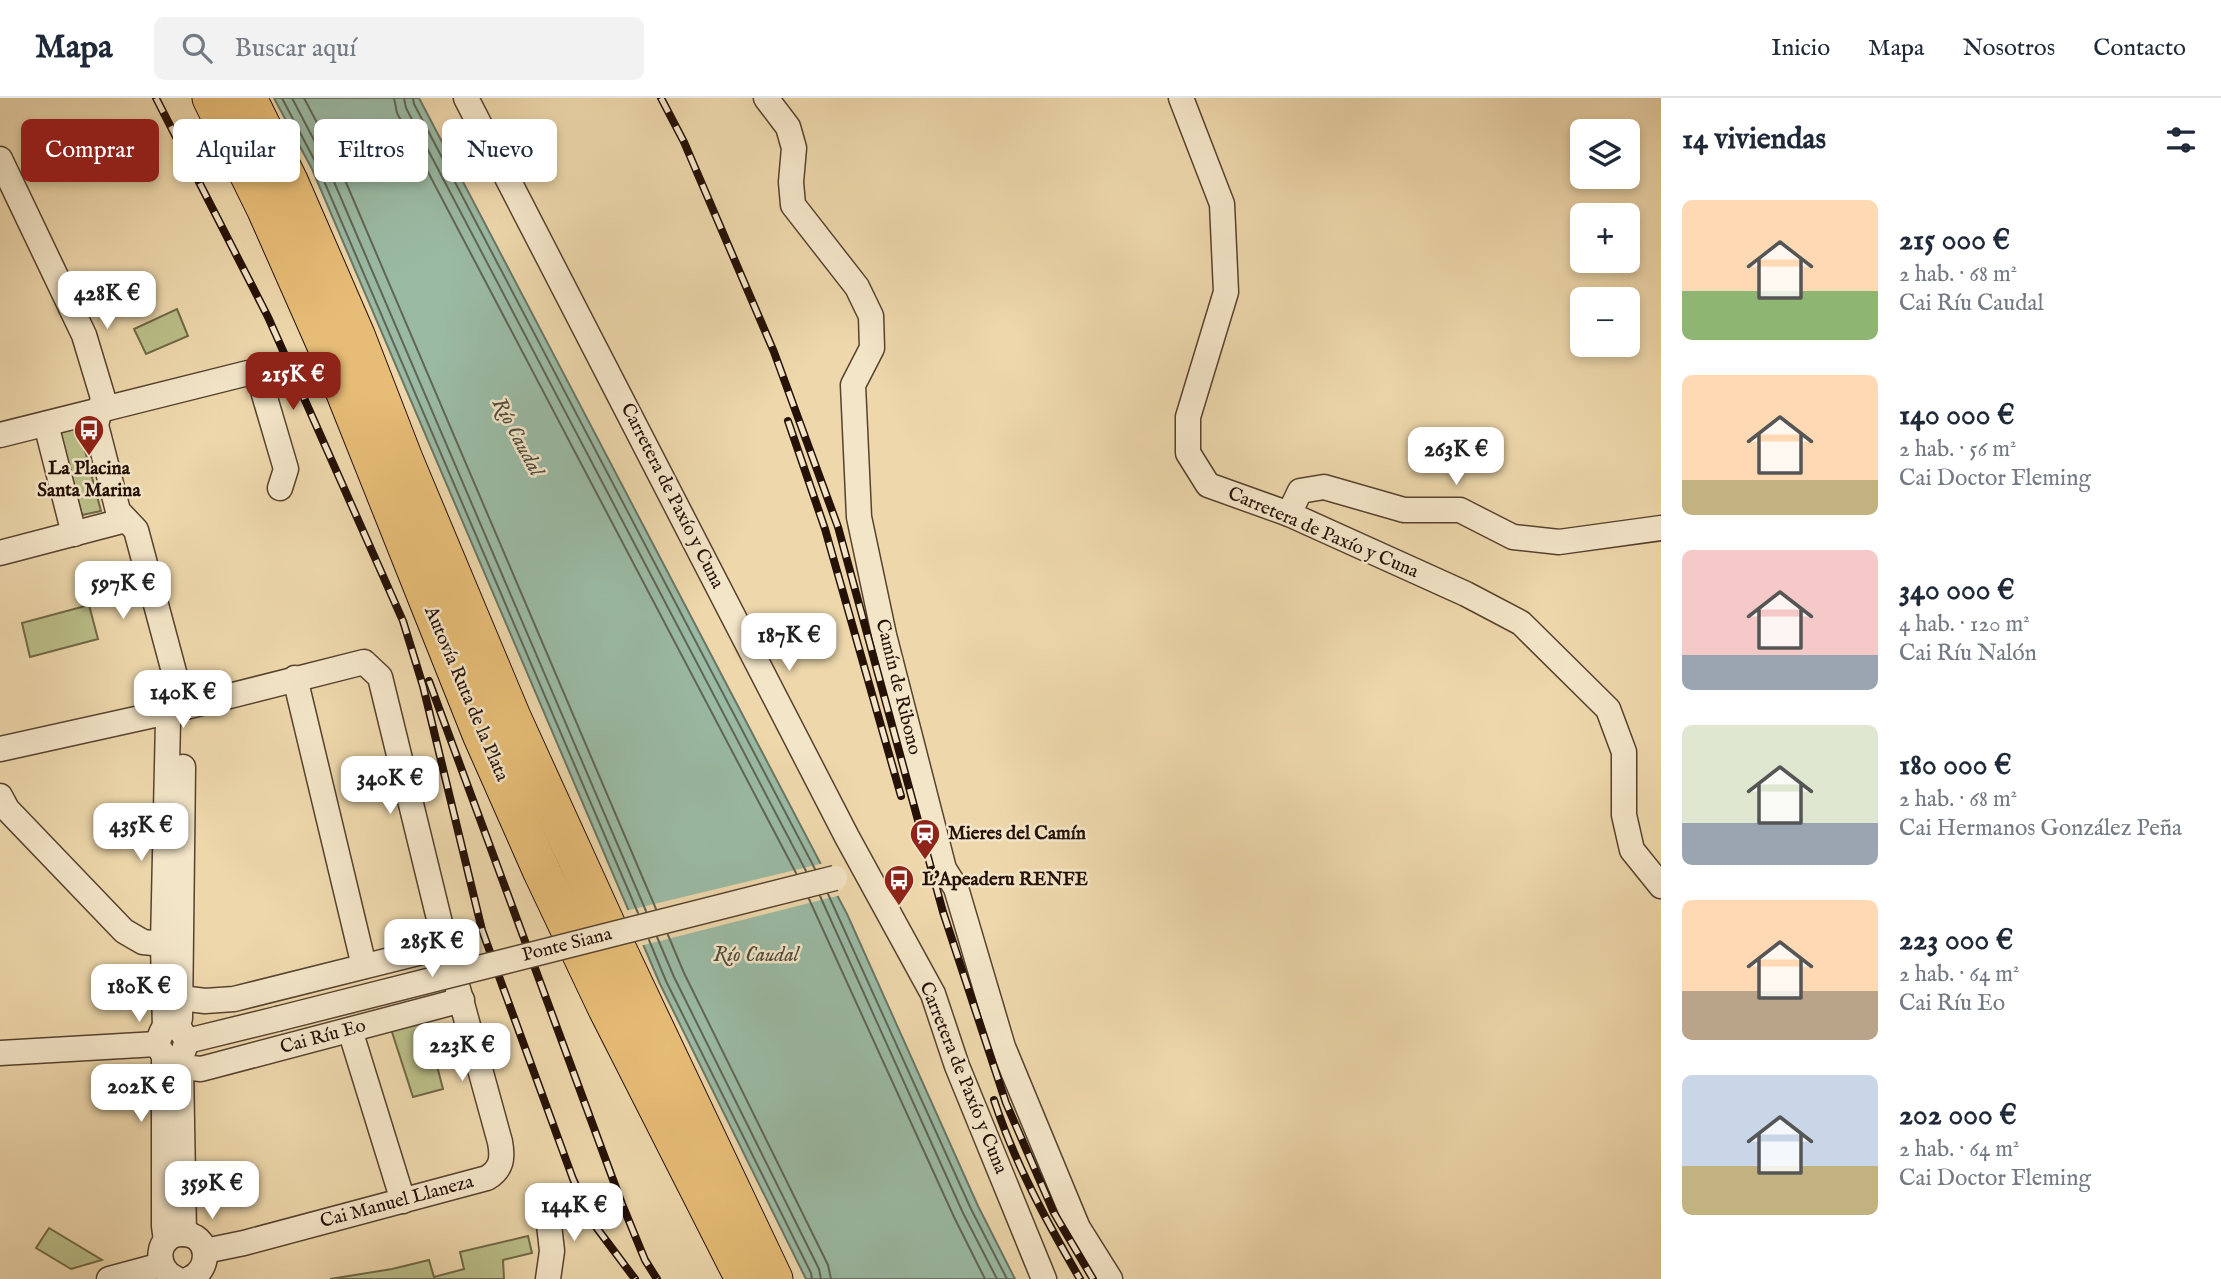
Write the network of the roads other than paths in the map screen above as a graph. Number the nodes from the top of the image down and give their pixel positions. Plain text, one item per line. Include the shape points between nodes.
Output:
1 (211, 98) edge
2 (248, 98) edge
3 (466, 98) edge
4 (766, 98) edge
5 (1181, 98) edge
6 (0, 159) edge
7 (0, 188) edge
8 (100, 411) junction
9 (46, 424) junction
10 (0, 435) edge
11 (280, 488) dead end
12 (1289, 514) junction
13 (126, 520) junction
14 (1661, 528) edge
15 (74, 534) junction
16 (0, 553) edge
17 (295, 678) junction
18 (174, 708) junction
19 (0, 749) edge
20 (0, 796) edge
21 (865, 870) junction
22 (1661, 886) edge
23 (163, 944) junction
24 (446, 946) junction
25 (364, 966) junction
26 (181, 998) junction
27 (462, 1000) junction
28 (350, 1030) junction
29 (174, 1046) junction
30 (0, 1053) edge
31 (403, 1201) junction
32 (547, 1206) dead end
33 (175, 1237) junction
34 (186, 1272) edge
35 (109, 1279) edge
36 (548, 1279) edge
37 (744, 1279) edge
38 (774, 1279) edge
39 (1044, 1279) edge
40 (1110, 1279) edge

1 - 37 highway, Autovía Ruta de la Plata via 327,348 481,734 542,872
2 - 38 highway, Autovía Ruta de la Plata via 356,335 523,742
3 - 21 street, Carretera de Paxío y Cuna
4 - 40 street, Camín de Ribono via 788,127 794,148 793,205 857,287 871,316 872,348 853,385 859,517 944,869 956,888 1003,1047 1078,1228
5 - 12 street, Carretera de Paxío y Cuna via 1222,204 1226,292 1188,417 1188,453 1208,485
6 - 8 street via 84,335 103,398
7 - 8 street via 74,344 90,401
8 - 9 street
8 - 11 street via 258,373 286,469
8 - 13 street via 109,421 130,508
9 - 10 street
9 - 15 street
12 - 14 street via 1300,491 1324,487 1404,510 1460,510 1513,537 1559,542
12 - 22 street, Carretera de Paxío y Cuna via 1521,623 1556,657 1608,709 1624,752 1624,815 1632,850
13 - 15 street
13 - 18 street via 136,530 181,698
15 - 16 street
17 - 18 street
17 - 24 street via 364,662 380,677
17 - 25 street
18 - 19 street
18 - 23 street via 168,721
18 - 26 street via 184,732
20 - 23 street via 124,931 143,942
21 - 29 street, Ponte Siana, bridge
21 - 39 street, Carretera de Paxío y Cuna via 933,994 957,1066
23 - 29 street
24 - 25 street
24 - 27 street
25 - 26 street via 234,999
26 - 29 street
27 - 28 street, Cai Ríu Eo
27 - 31 street, Cai Manuel Llaneza via 500,1142 501,1164 487,1178
28 - 29 street, Cai Ríu Eo via 201,1069
28 - 31 street
29 - 30 street
29 - 33 street
31 - 34 street, Cai Manuel Llaneza via 244,1243
32 - 36 street via 552,1251
33 - 34 street via 160,1251
33 - 34 street via 198,1239
34 - 35 street, Cai Manuel Llaneza

